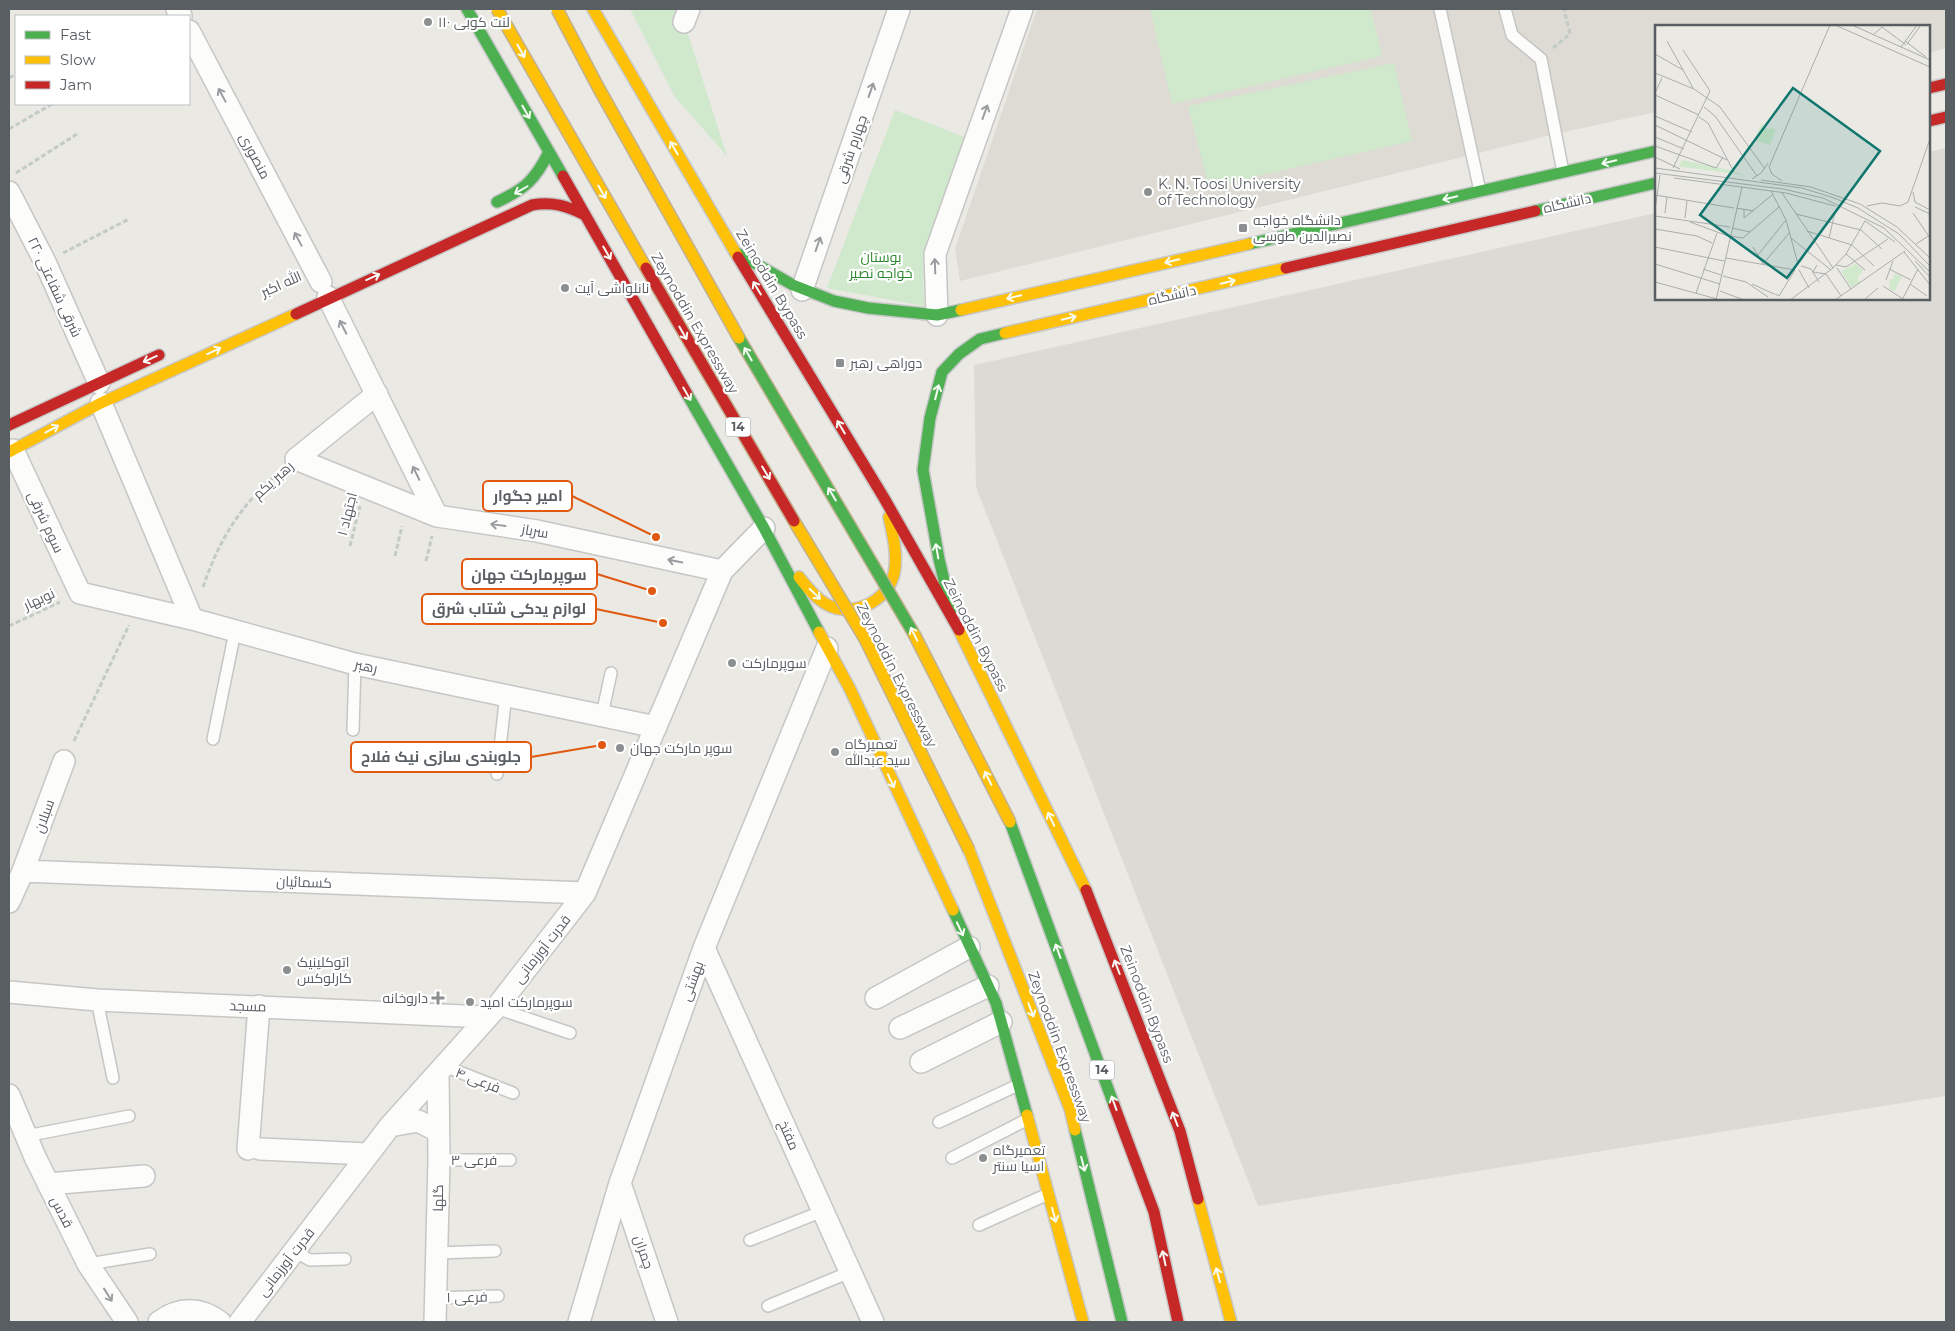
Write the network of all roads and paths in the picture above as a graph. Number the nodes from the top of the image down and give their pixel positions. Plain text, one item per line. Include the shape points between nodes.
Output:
1 (467, 9) edge
2 (497, 9) edge
3 (557, 9) edge
4 (593, 9) edge
5 (899, 9) edge
6 (1022, 9) edge
7 (1440, 9) edge
8 (1505, 9) edge
9 (1564, 9) edge
10 (190, 33) edge
11 (1541, 59) junction
12 (1946, 84) edge
13 (1930, 88) edge
14 (50, 105) edge
15 (1946, 117) edge
16 (1930, 121) edge
17 (9, 129) edge
18 (77, 134) dead end
19 (1655, 151) edge
20 (549, 152) junction
21 (1563, 172) junction
22 (9, 178) edge
23 (1525, 181) junction
24 (1655, 183) edge
25 (1480, 191) junction
26 (9, 192) edge
27 (1529, 204) junction
28 (489, 206) dead end
29 (585, 215) junction
30 (130, 219) dead end
31 (1273, 238) junction
32 (735, 252) junction
33 (45, 262) junction
34 (1277, 270) junction
35 (323, 286) junction
36 (802, 290) junction
37 (937, 315) junction
38 (170, 350) dead end
39 (100, 393) junction
40 (377, 394) junction
41 (9, 425) edge
42 (11, 451) edge
43 (296, 459) junction
44 (365, 486) junction
45 (884, 498) junction
46 (407, 503) junction
47 (437, 516) junction
48 (764, 528) junction
49 (350, 546) dead end
50 (395, 556) dead end
51 (722, 571) junction
52 (80, 593) junction
53 (138, 606) junction
54 (952, 616) junction
55 (192, 619) junction
56 (9, 626) edge
57 (235, 632) junction
58 (827, 648) junction
59 (355, 664) junction
60 (611, 673) dead end
61 (506, 694) junction
62 (602, 715) junction
63 (656, 727) junction
64 (353, 730) dead end
65 (213, 739) dead end
66 (64, 761) joint
67 (497, 774) dead end
68 (23, 871) junction
69 (586, 893) junction
70 (9, 902) edge
71 (969, 947) junction
72 (704, 948) junction
73 (988, 986) junction
74 (9, 992) edge
75 (876, 998) dead end
76 (97, 1000) junction
77 (259, 1006) junction
78 (492, 1013) junction
79 (1001, 1022) junction
80 (900, 1028) dead end
81 (570, 1033) dead end
82 (921, 1062) dead end
83 (441, 1070) junction
84 (113, 1078) dead end
85 (1018, 1085) junction
86 (513, 1093) dead end
87 (9, 1094) edge
88 (129, 1116) dead end
89 (1028, 1119) junction
90 (939, 1122) dead end
91 (390, 1126) junction
92 (438, 1131) junction
93 (26, 1136) junction
94 (368, 1154) junction
95 (952, 1158) dead end
96 (439, 1160) junction
97 (510, 1160) dead end
98 (144, 1176) dead end
99 (620, 1183) junction
100 (48, 1184) junction
101 (1048, 1194) junction
102 (823, 1211) junction
103 (979, 1225) dead end
104 (750, 1240) dead end
105 (294, 1251) junction
106 (495, 1251) dead end
107 (437, 1253) junction
108 (150, 1254) dead end
109 (345, 1258) dead end
110 (88, 1264) junction
111 (850, 1272) junction
112 (498, 1296) dead end
113 (436, 1298) junction
114 (768, 1306) dead end
115 (127, 1322) edge
116 (159, 1322) edge
117 (220, 1322) edge
118 (240, 1322) edge
119 (436, 1322) edge
120 (579, 1322) edge
121 (667, 1322) edge
122 (873, 1322) edge
123 (1083, 1322) edge
124 (1122, 1322) edge
125 (1178, 1322) edge
126 (1231, 1322) edge

1 -> 20 main road
2 -> 124 main road, Zeynoddin Expressway / 14, bridge via 709,378 865,639 969,850 1070,1109
125 -> 3 main road, 14, bridge via 1154,1212 1010,822 902,611 750,358
32 -> 4 main road, Zeinoddin Bypass
36 -> 5 street, چهارم شرقی
37 -> 6 street via 935,254
7 - 25 lane
8 - 11 lane via 1512,35
9 - 11 path via 1570,34
35 -> 10 street, منصوری
11 - 21 lane
12 - 13 main road
14 - 17 path
15 - 16 main road
18 - 22 path
19 -> 21 main road
20 -> 28 main road via 536,180 524,190
20 - 29 main road
21 - 23 main road
23 - 25 main road
23 - 27 main road
24 - 27 main road, دانشگاه
25 -> 31 main road
26 - 33 street, ۲۲۰ شرقی شفاعتی
27 - 34 main road, دانشگاه
35 -> 29 main road via 532,205 559,202
29 -> 48 main road
30 - 33 path
31 - 34 main road
31 -> 37 main road
32 - 36 main road
45 -> 32 main road, Zeinoddin Bypass
33 - 39 street, ۲۲۰ شرقی شفاعتی
54 -> 34 main road, دانشگاه via 923,470 930,418 942,372 980,339
39 -> 35 main road
40 -> 35 street
36 - 37 main road via 868,307
38 -> 39 main road
39 - 41 main road
42 -> 39 main road
39 - 55 street, ۲۲۰ شرقی شفاعتی
40 - 43 street, رهبر یکم
47 -> 40 street
42 - 52 street, سوم شرقی
43 - 44 street, سرباز
43 - 55 path, رهبر یکم via 257,490 227,531 212,560
44 - 46 street, سرباز
44 - 49 path, اجتهاد ۱
48 -> 45 main road via 798,576 828,606 860,608 884,594 894,576 892,529
45 - 54 main road, Zeinoddin Bypass
46 - 47 street, سرباز
46 - 50 path
51 -> 47 street, سرباز via 536,531
48 - 51 street
48 - 58 main road
51 - 63 street, قدرت آورزمانی
52 - 53 street, رهبر
52 - 56 path, نوبهار
53 - 55 street, رهبر
53 - 66 path
126 -> 54 main road, Zeinoddin Bypass via 1180,1131 1095,912
55 - 57 street, رهبر
57 - 59 street, رهبر
57 - 65 lane
58 -> 71 main road via 850,689
58 - 72 street, بهشتی
59 - 61 street, رهبر
59 - 64 lane
60 - 62 lane
61 - 62 street, رهبر
61 - 67 lane
62 - 63 street, رهبر
63 - 69 street, قدرت آورزمانی
66 - 68 street, سبلان
68 - 69 street, کسمائیان
68 - 70 street
69 - 78 street, قدرت آورزمانی
71 - 73 main road
71 - 75 street
72 - 99 street, بهشتی
72 - 102 street, مفتخ
73 - 79 main road
73 - 80 street
74 - 76 street, مسجد
76 - 77 street, مسجد
76 - 84 lane
77 - 78 street, مسجد
77 - 94 street via 254,1149
78 - 81 lane
78 - 83 street, قدرت آورزمانی
79 - 82 street
79 - 85 main road
83 - 86 lane, فرعی ۴
83 - 91 street, قدرت آورزمانی
83 - 92 street, گلها
85 - 89 main road
85 - 90 lane
87 - 93 street, قدس
88 - 93 lane
89 - 95 lane
89 - 101 main road
91 - 92 street via 418,1121
91 - 94 street, قدرت آورزمانی
92 - 96 street, گلها
93 - 100 street, قدس
94 - 105 street, قدرت آورزمانی
96 - 97 lane, فرعی ۳
96 - 107 street, گلها
98 - 100 street
99 - 120 street, بهشتی
99 - 121 street, چمران
100 - 110 street, قدس
101 - 103 lane
101 -> 123 main road
102 - 104 lane
102 - 111 street, مفتخ
105 - 109 lane via 310,1260
105 - 118 street, قدرت آورزمانی
106 - 107 lane
107 - 113 street, گلها
108 - 110 lane
110 -> 115 street, قدس
111 - 114 lane
111 - 122 street, مفتخ
112 - 113 lane, فرعی ۱
113 - 119 street, گلها
116 - 117 street via 184,1310 198,1310

